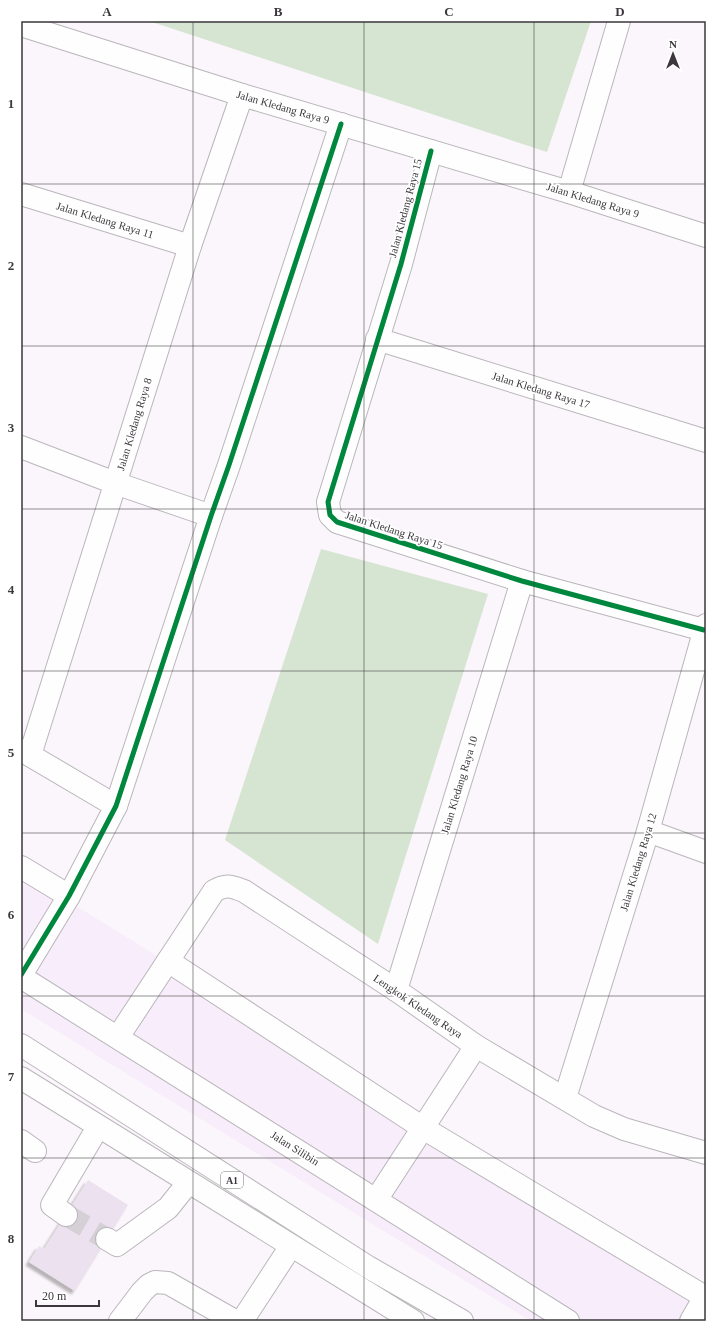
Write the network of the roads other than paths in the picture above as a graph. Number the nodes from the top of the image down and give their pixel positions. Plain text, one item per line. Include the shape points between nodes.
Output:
1 (619, 21) edge
2 (21, 25) edge
3 (242, 95) junction
4 (341, 124) junction
5 (431, 151) junction
6 (570, 192) junction
7 (21, 194) edge
8 (706, 236) edge
9 (190, 246) junction
10 (377, 339) junction
11 (706, 441) edge
12 (21, 447) edge
13 (115, 483) junction
14 (211, 516) junction
15 (522, 581) junction
16 (705, 628) edge
17 (26, 752) edge
18 (116, 806) junction
19 (648, 831) junction
20 (706, 852) edge
21 (21, 867) edge
22 (69, 896) junction
23 (168, 961) junction
24 (21, 976) edge
25 (396, 990) junction
26 (118, 1037) junction
27 (21, 1045) edge
28 (476, 1046) junction
29 (21, 1078) edge
30 (565, 1098) junction
31 (98, 1127) junction
32 (423, 1128) junction
33 (706, 1153) edge
34 (188, 1182) junction
35 (376, 1200) junction
36 (66, 1214) tunnel mouth
37 (107, 1239) tunnel mouth
38 (291, 1246) junction
39 (706, 1296) edge
40 (120, 1321) edge
41 (235, 1321) edge
42 (242, 1321) edge
43 (413, 1321) edge
44 (462, 1321) edge
45 (568, 1321) edge
46 (691, 1321) edge

1 - 6 street
2 - 3 street, Jalan Kledang Raya 9
3 - 4 street, Jalan Kledang Raya 9
3 - 9 street, Jalan Kledang Raya 8
4 - 5 street, Jalan Kledang Raya 9
4 - 14 street
5 - 6 street, Jalan Kledang Raya 9
5 - 10 street, Jalan Kledang Raya 15 via 401,264
6 - 8 street, Jalan Kledang Raya 9
7 - 9 street, Jalan Kledang Raya 11
9 - 13 street, Jalan Kledang Raya 8
10 - 11 street, Jalan Kledang Raya 17
10 - 15 street, Jalan Kledang Raya 15 via 328,502 330,515 337,522
12 - 13 street
13 - 14 street
13 - 17 street, Jalan Kledang Raya 8
14 - 18 street
15 - 16 street, Jalan Kledang Raya 15
15 - 25 street, Jalan Kledang Raya 10
16 - 19 street, Jalan Kledang Raya 12
17 - 18 street
18 - 22 street
19 - 20 street
19 - 30 street, Jalan Kledang Raya 12
21 - 22 street
22 - 24 street
23 - 25 street, Lengkok Kledang Raya via 214,891 222,886 232,886 244,891
23 - 26 street, Lengkok Kledang Raya
23 - 32 street
24 - 26 street, Jalan Silibin
25 - 28 street, Lengkok Kledang Raya
26 - 35 street, Jalan Silibin
27 - 44 street, A1 via 368,1267
28 - 30 street, Lengkok Kledang Raya
28 - 32 street
29 - 31 street, A1
30 - 33 street, Lengkok Kledang Raya via 594,1116 624,1129
31 - 34 street, A1
31 - 36 street via 52,1205
32 - 35 street
32 - 39 street
34 - 37 street via 168,1208 117,1245
34 - 38 street, A1
35 - 45 street, Jalan Silibin
38 - 42 street
38 - 43 street, A1
39 - 46 street
40 - 41 street via 142,1292 155,1282 168,1283

